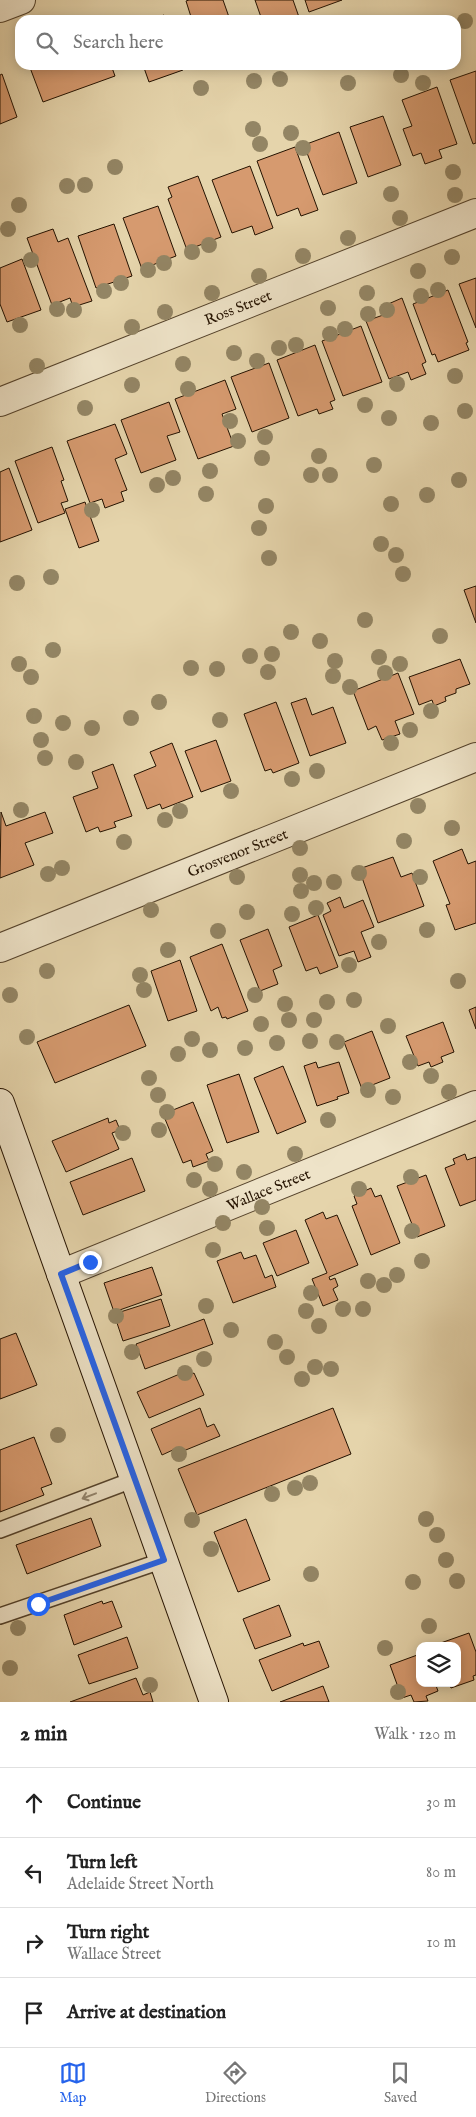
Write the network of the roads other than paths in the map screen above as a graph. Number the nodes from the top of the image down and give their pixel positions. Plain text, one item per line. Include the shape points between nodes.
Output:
1 (21, 0) edge
2 (0, 8) edge
3 (476, 213) edge
4 (0, 402) edge
5 (476, 757) edge
6 (0, 948) edge
7 (0, 1103) edge
8 (476, 1105) edge
9 (61, 1274) junction
10 (134, 1480) junction
11 (0, 1530) edge
12 (164, 1560) junction
13 (0, 1616) edge
14 (214, 1702) edge

1 - 2 street
3 - 4 street, Ross Street
5 - 6 street, Grosvenor Street
7 - 9 street
8 - 9 street, Wallace Street
9 - 10 street
10 -> 11 lane
10 - 12 street
12 - 13 lane
12 - 14 street

